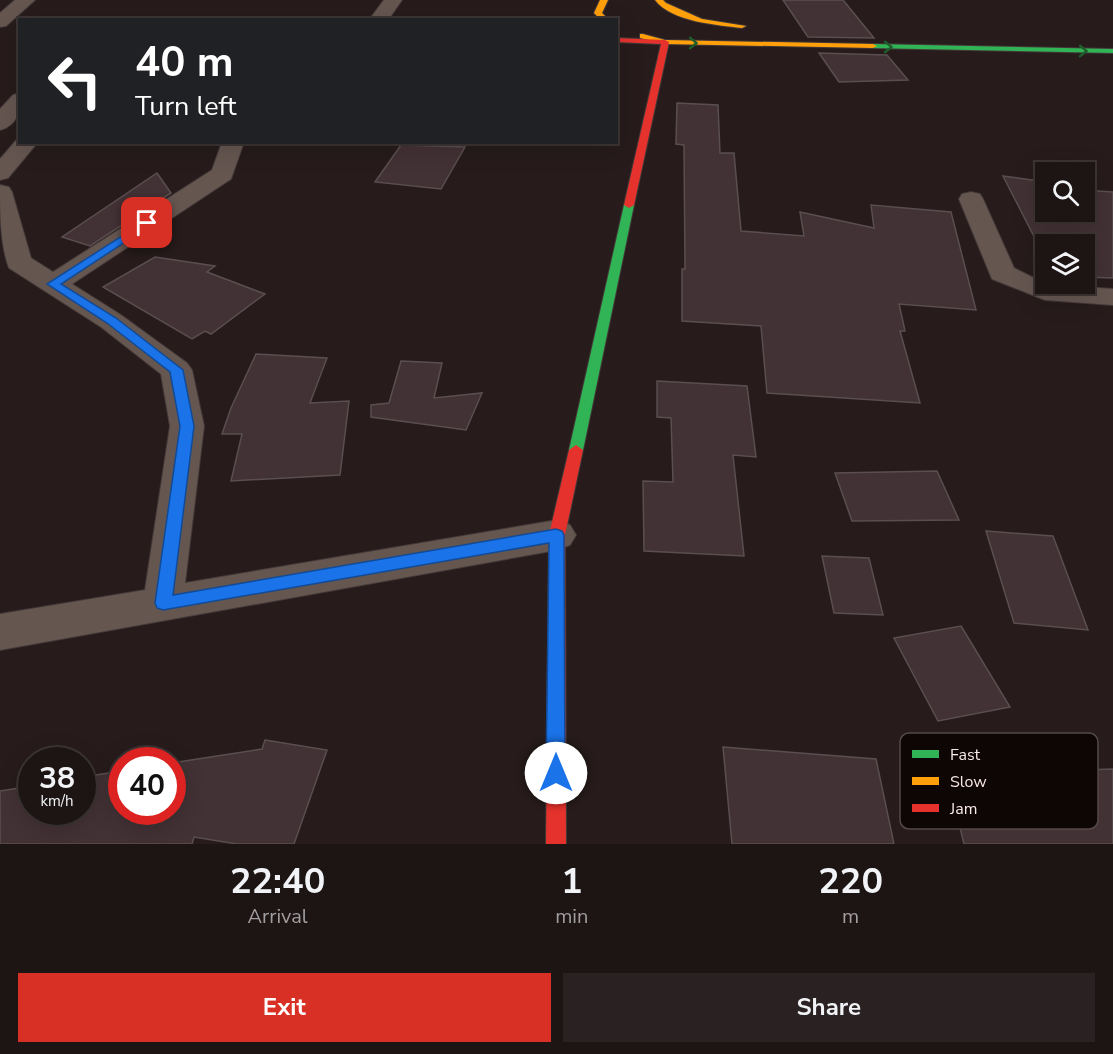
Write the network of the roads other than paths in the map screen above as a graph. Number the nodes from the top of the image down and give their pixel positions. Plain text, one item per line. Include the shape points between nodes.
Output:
1 (26, 0) edge
2 (393, 0) edge
3 (604, 0) edge
4 (659, 0) edge
5 (682, 13) junction
6 (380, 18) edge
7 (604, 18) edge
8 (621, 27) edge
9 (761, 28) dead end
10 (3, 30) edge
11 (618, 40) edge
12 (665, 42) junction
13 (1113, 51) edge
14 (18, 101) edge
15 (0, 123) edge
16 (0, 135) edge
17 (18, 136) edge
18 (25, 144) edge
19 (232, 144) edge
20 (0, 173) edge
21 (0, 192) edge
22 (971, 199) dead end
23 (53, 284) junction
24 (1113, 297) edge
25 (556, 535) junction
26 (163, 603) junction
27 (0, 632) edge
28 (556, 844) edge

1 - 10 street
2 - 6 street
3 - 7 street via 598,13
4 - 5 street
5 - 8 street
5 - 9 street via 700,21
8 - 12 street
11 - 12 street
12 -> 13 street
12 - 25 street
14 - 15 street
16 - 17 street
18 - 20 street
19 - 23 street via 223,174
21 - 23 street via 19,262
22 - 24 street via 1002,273 1045,292
23 - 26 street via 176,370 187,426
25 - 26 street
25 - 28 street
26 - 27 street

